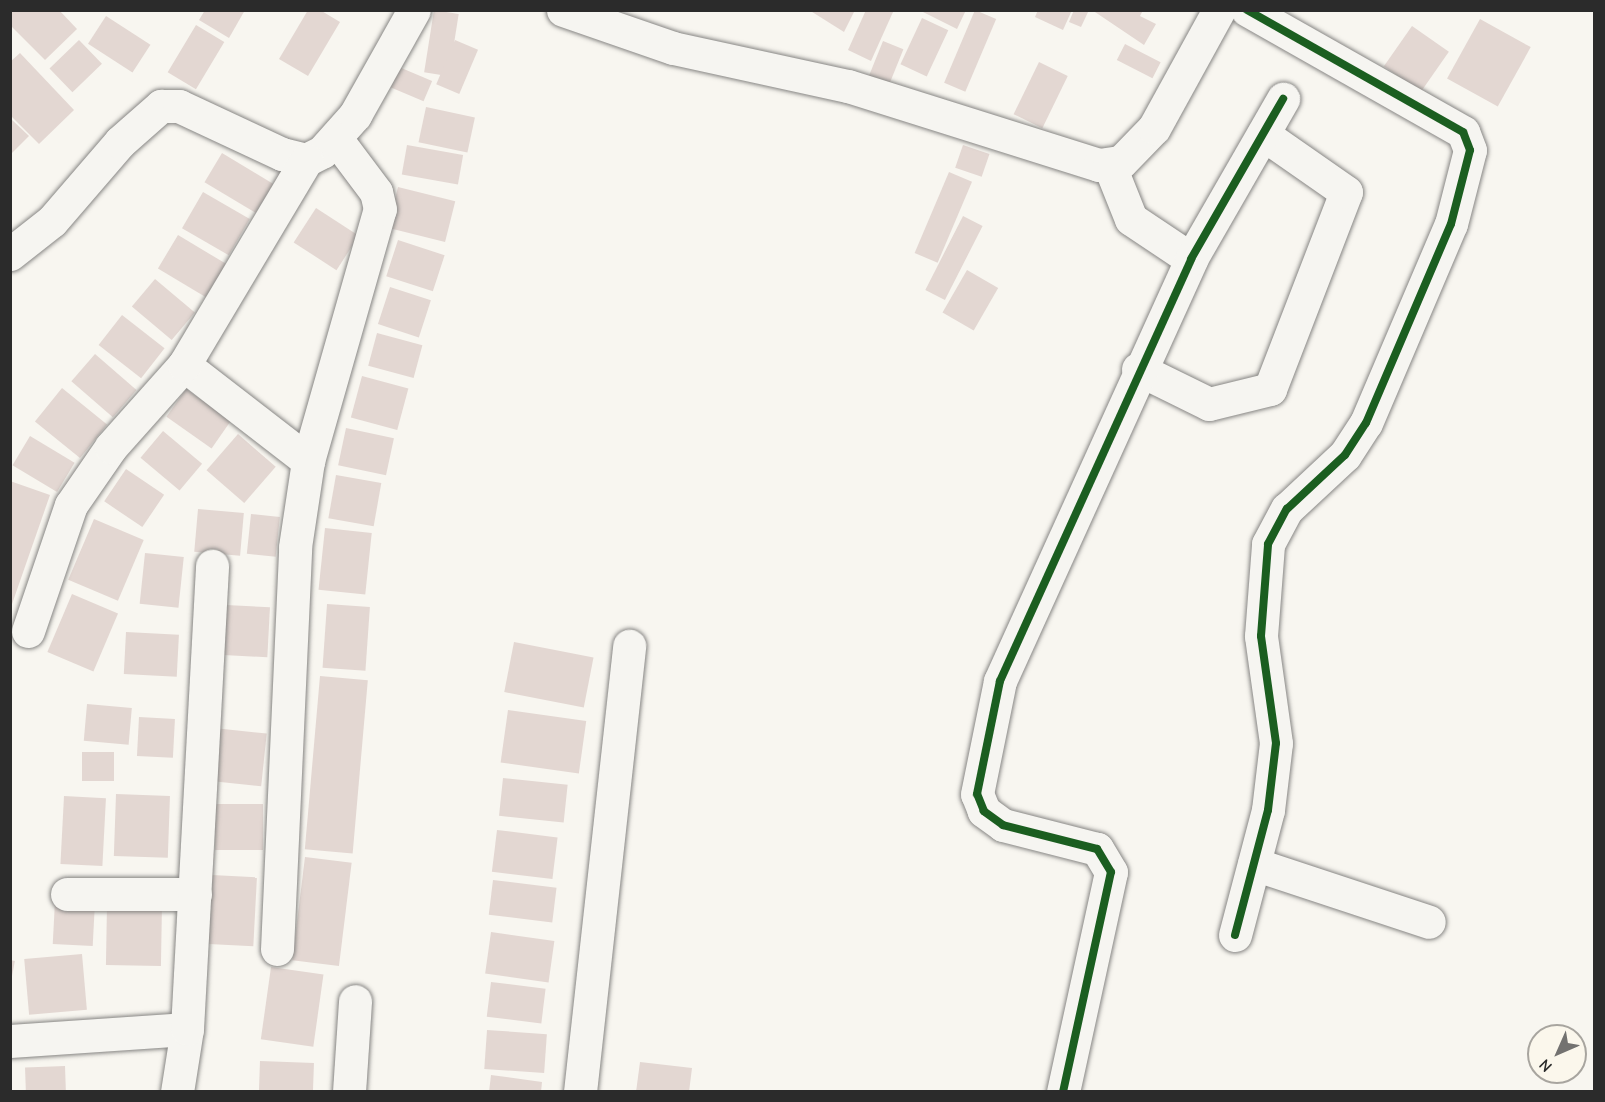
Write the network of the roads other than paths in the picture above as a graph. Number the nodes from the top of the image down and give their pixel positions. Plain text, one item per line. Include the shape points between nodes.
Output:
1 (414, 10) edge
2 (563, 10) edge
3 (1219, 10) edge
4 (1247, 10) edge
5 (1283, 99) dead end
6 (1263, 134) junction
7 (337, 140) junction
8 (306, 160) junction
9 (1109, 164) junction
10 (10, 254) edge
11 (1191, 259) junction
12 (184, 365) junction
13 (1138, 369) junction
14 (308, 461) junction
15 (212, 566) dead end
16 (28, 631) dead end
17 (629, 646) dead end
18 (1254, 864) junction
19 (67, 894) dead end
20 (195, 894) junction
21 (1429, 922) dead end
22 (1235, 934) dead end
23 (278, 949) dead end
24 (355, 1001) dead end
25 (187, 1029) junction
26 (10, 1041) edge
27 (177, 1092) edge
28 (349, 1092) edge
29 (580, 1092) edge
30 (1063, 1092) edge

1 - 7 street
2 - 9 street via 673,48 848,86 1076,162
3 - 9 street via 1154,128 1136,150
4 - 18 street via 1463,132 1470,150 1450,224 1366,423 1345,455 1287,509 1268,544 1261,636 1276,743
5 - 6 street
6 - 11 street
6 - 13 street via 1346,192 1270,389 1209,404
7 - 8 street
7 - 14 street via 376,192 380,209
8 - 10 street via 179,106 161,106 135,127 52,221
8 - 12 street
9 - 11 street via 1131,219
11 - 13 street
12 - 14 street
12 - 16 street via 111,447 71,505
13 - 30 street via 1000,681 977,794 992,820 1096,849 1111,872
14 - 23 street via 293,588
15 - 20 street
17 - 29 street
18 - 21 street
18 - 22 street
19 - 20 street
20 - 25 street
24 - 28 street
25 - 26 street
25 - 27 street

